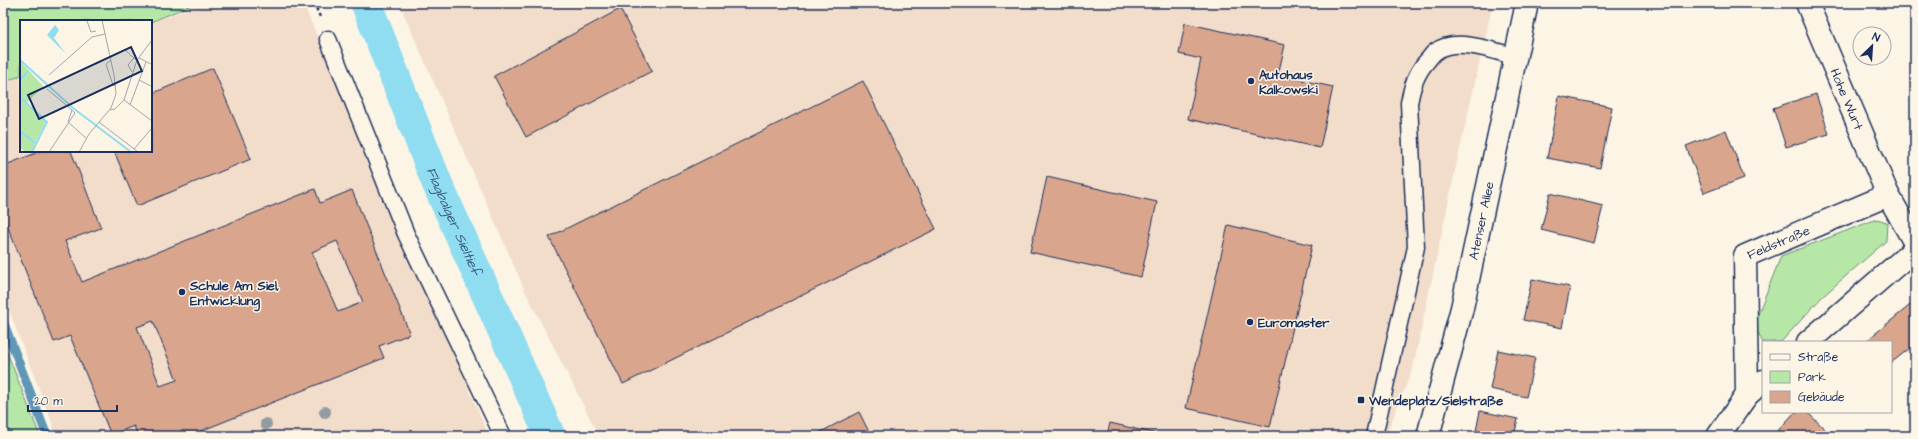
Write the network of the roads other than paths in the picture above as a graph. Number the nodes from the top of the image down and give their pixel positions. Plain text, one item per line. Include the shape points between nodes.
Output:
1 (1527, 3) edge
2 (1808, 3) edge
3 (328, 39) dead end
4 (1516, 57) junction
5 (1888, 195) junction
6 (1915, 244) edge
7 (1915, 249) edge
8 (1809, 341) edge
9 (1755, 388) edge
10 (503, 436) edge
11 (1374, 436) edge
12 (1428, 436) edge
13 (1718, 436) edge

1 - 4 street, Atenser Allee
2 - 5 street, Hohe Wurt
3 - 10 lane via 406,234
4 - 11 lane via 1470,45 1452,45 1436,51 1421,68 1412,87 1409,103 1416,247
4 - 12 street, Atenser Allee via 1462,308
5 - 6 street
5 - 9 street, Feldstraße via 1745,256
7 - 8 street
9 - 13 street, Feldstraße

